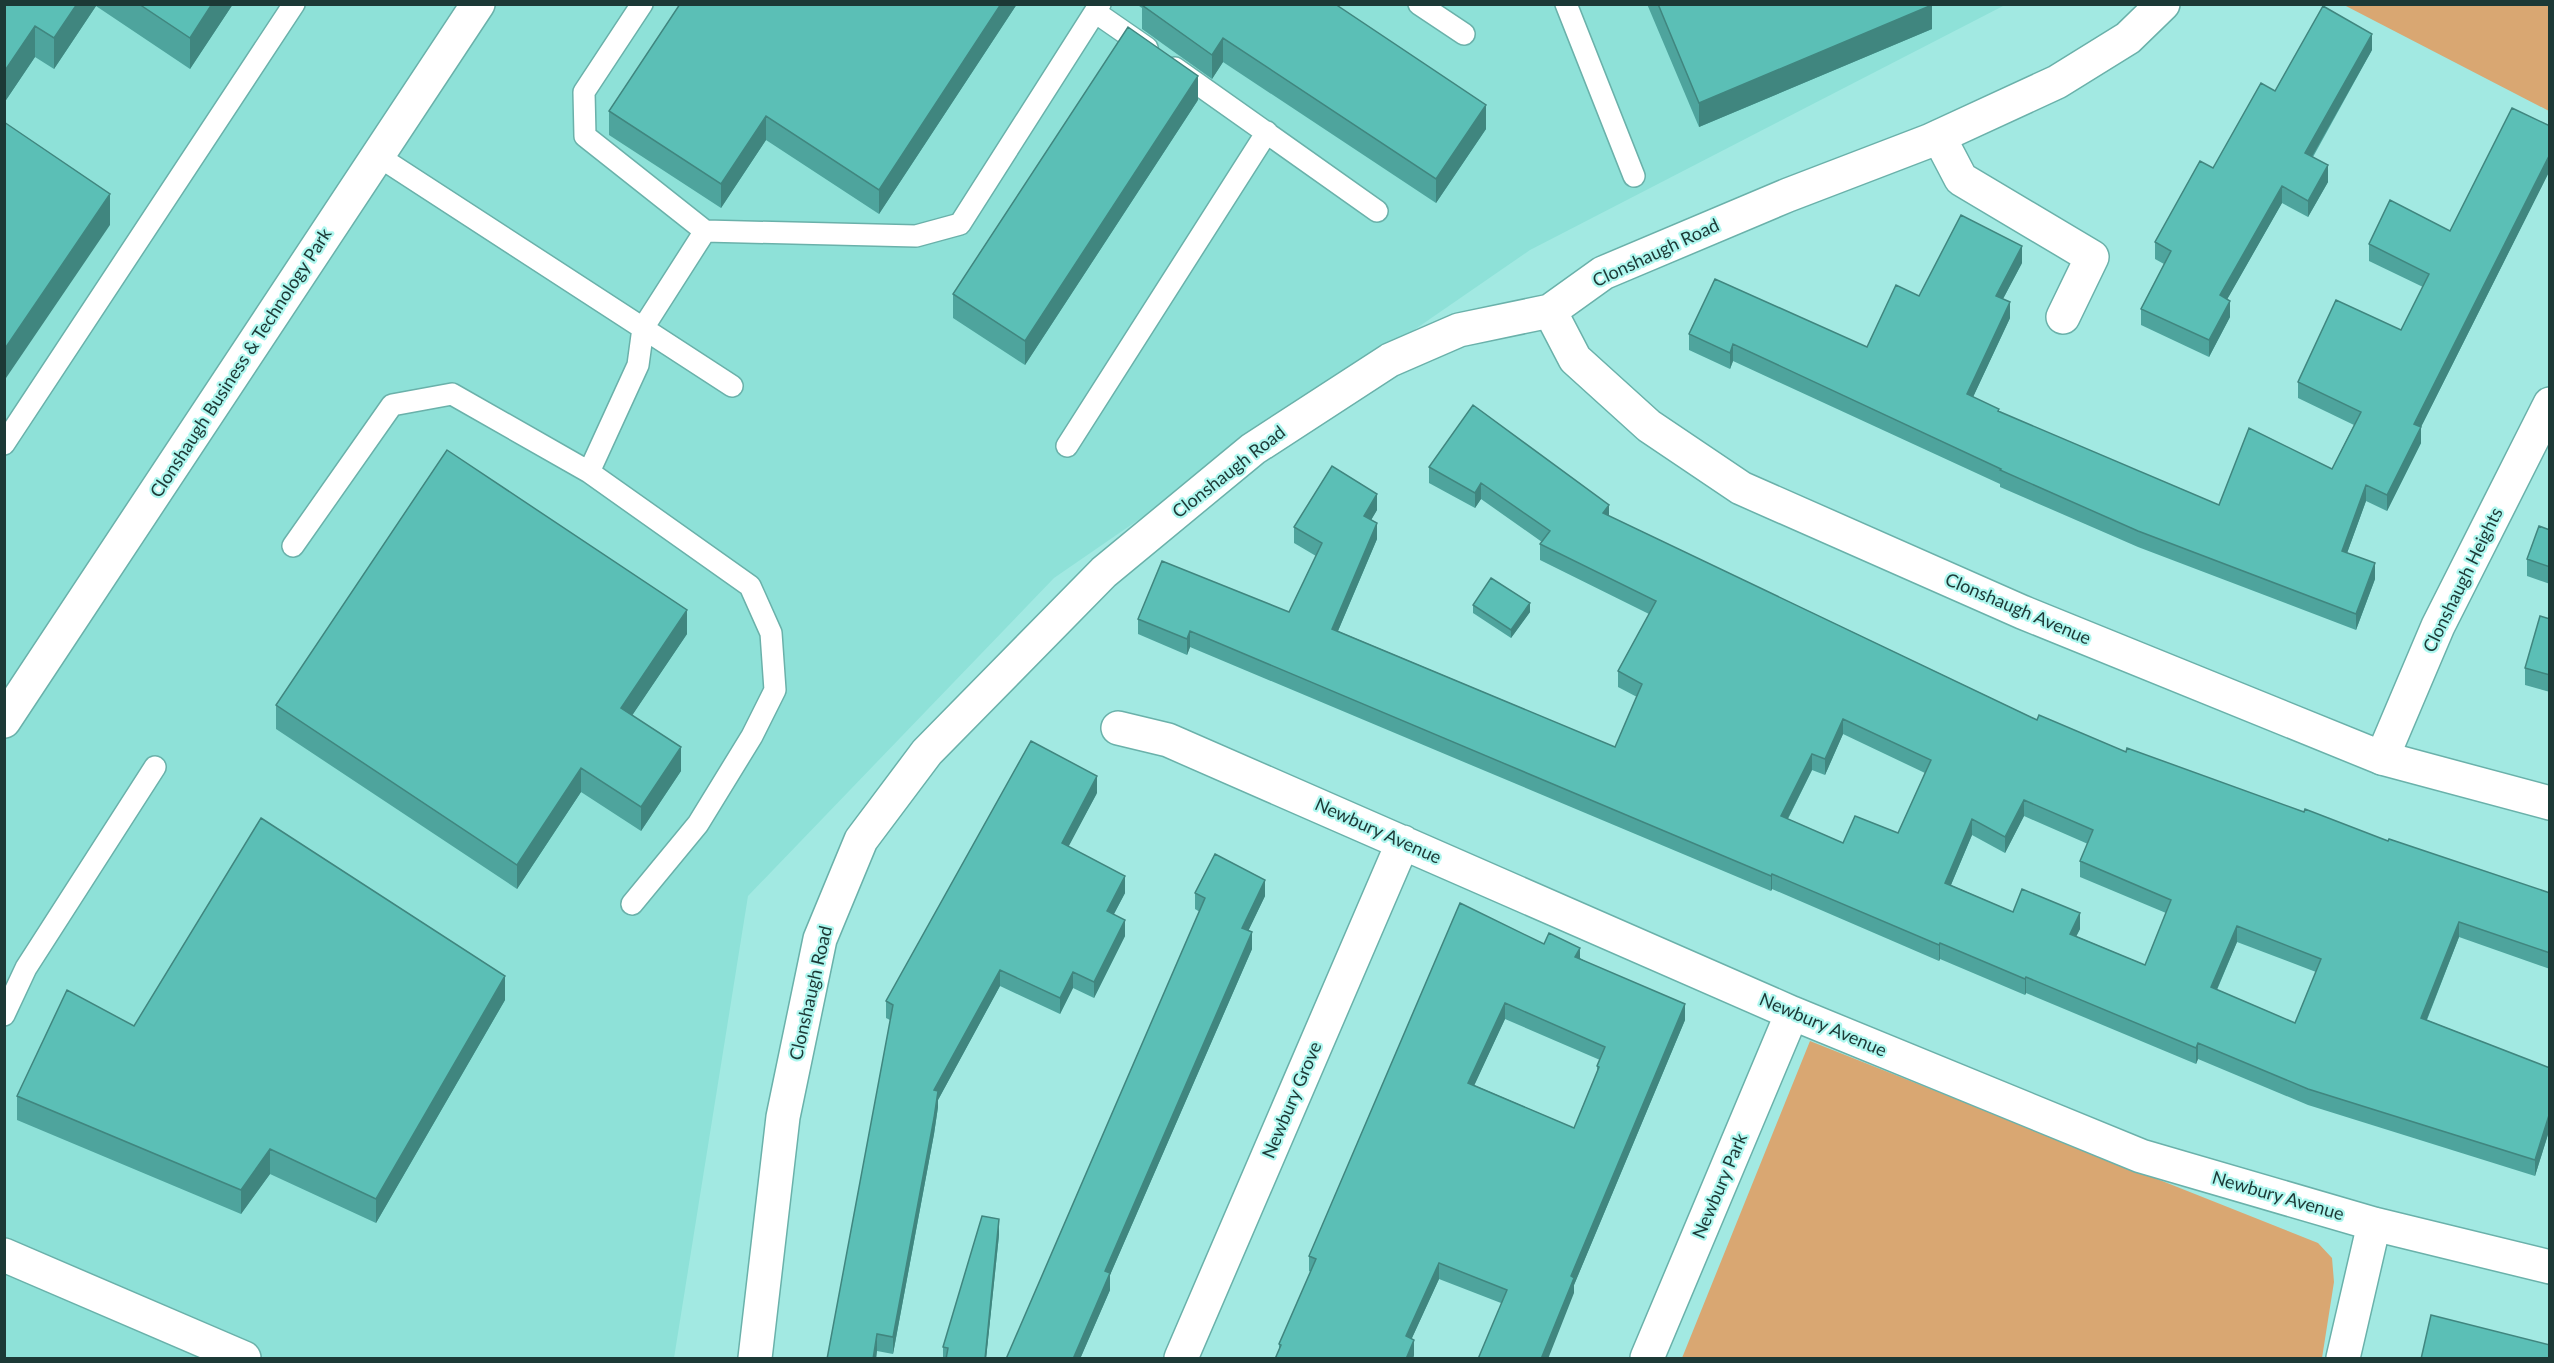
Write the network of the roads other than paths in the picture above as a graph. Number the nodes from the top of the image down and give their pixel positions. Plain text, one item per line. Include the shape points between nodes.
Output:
1 (294, 4) edge
2 (478, 4) edge
3 (642, 4) edge
4 (1419, 4) edge
5 (1566, 4) edge
6 (2163, 4) edge
7 (1098, 8) edge
8 (1464, 34) dead end
9 (1267, 132) junction
10 (1939, 136) junction
11 (378, 156) junction
12 (1634, 176) dead end
13 (1377, 211) dead end
14 (705, 231) junction
15 (1550, 311) junction
16 (2063, 317) dead end
17 (643, 328) junction
18 (732, 386) dead end
19 (2550, 404) edge
20 (4, 444) edge
21 (1067, 446) dead end
22 (589, 472) junction
23 (293, 546) dead end
24 (4, 721) edge
25 (1118, 728) dead end
26 (2382, 758) junction
27 (155, 767) dead end
28 (2550, 803) edge
29 (1403, 842) junction
30 (632, 904) dead end
31 (1792, 1013) junction
32 (4, 1015) edge
33 (2374, 1224) junction
34 (4, 1255) edge
35 (2550, 1267) edge
36 (244, 1359) edge
37 (755, 1359) edge
38 (1181, 1359) edge
39 (1647, 1359) edge
40 (2343, 1359) edge

1 - 20 lane
2 - 11 street, Clonshaugh Business & Technology Park
3 - 14 lane via 584,92 585,136
4 - 8 lane
5 - 12 lane
6 - 10 street, Clonshaugh Road via 2128,38 2057,82
7 - 9 lane
7 - 14 lane via 960,224 916,236
9 - 13 lane
9 - 21 lane
10 - 15 street, Clonshaugh Road via 1603,273
10 - 16 street via 1961,179 2092,257
11 - 17 lane
11 - 24 street, Clonshaugh Business & Technology Park
14 - 17 lane
15 - 26 street, Clonshaugh Avenue via 1575,359 1649,426 1741,488 2022,612
15 - 37 street, Clonshaugh Road via 1459,330 1390,360 1253,449 1104,572 927,752 861,840 820,939 783,1117
17 - 18 lane
17 - 22 lane via 638,365
19 - 26 street, Clonshaugh Heights via 2438,626
22 - 23 lane via 453,394 392,405
22 - 30 lane via 750,586 771,633 775,690 752,736 698,824
25 - 29 street, Newbury Avenue via 1168,740
26 - 28 street, Clonshaugh Avenue
27 - 32 lane via 26,968
29 - 31 street, Newbury Avenue
29 - 38 street, Newbury Grove
31 - 33 street, Newbury Avenue via 2141,1156
31 - 39 street, Newbury Park
33 - 35 street, Newbury Avenue
33 - 40 street
34 - 36 street

